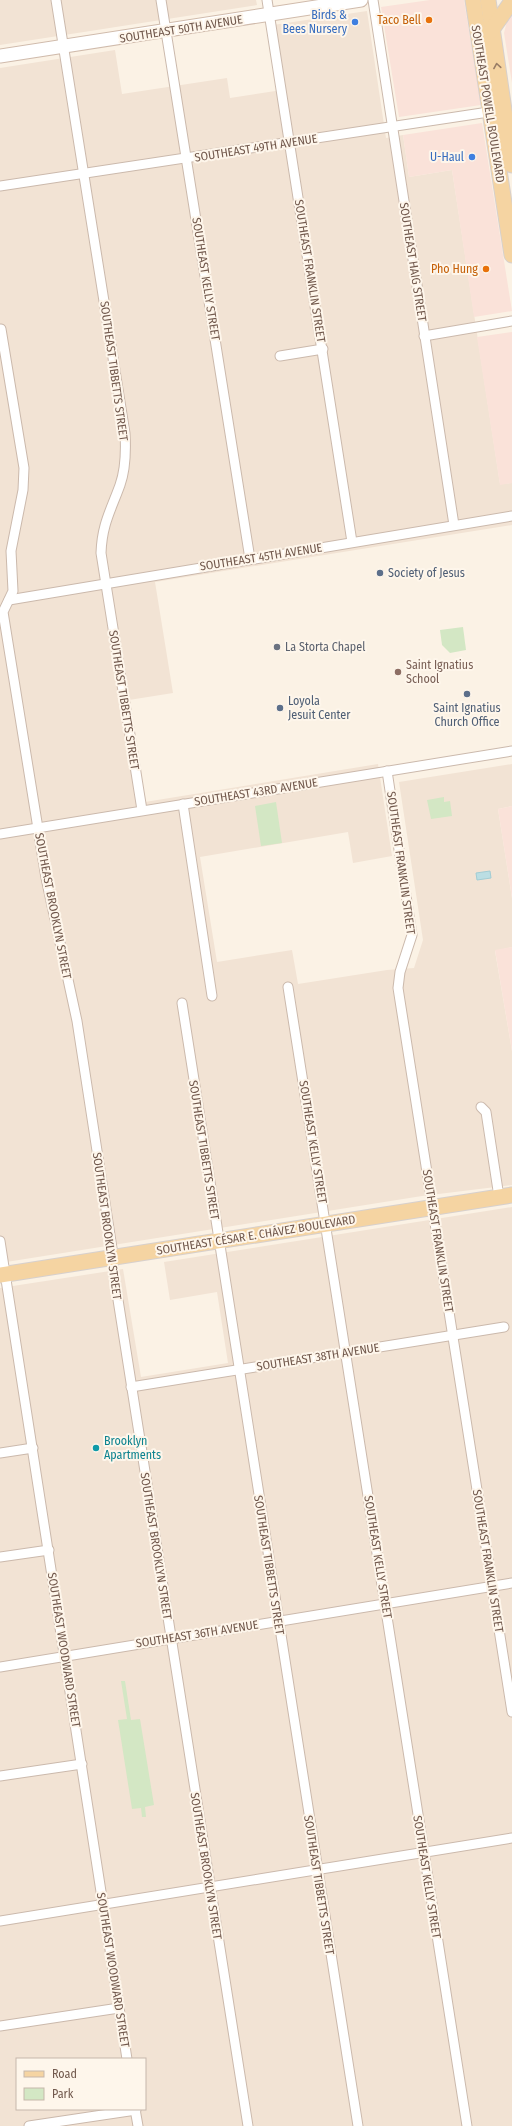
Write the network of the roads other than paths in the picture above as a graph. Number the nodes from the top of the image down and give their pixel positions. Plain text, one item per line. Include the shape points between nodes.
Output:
1 (56, 0) edge
2 (162, 0) edge
3 (267, 0) edge
4 (361, 0) edge
5 (373, 0) edge
6 (473, 0) edge
7 (488, 0) edge
8 (512, 1) edge
9 (270, 14) junction
10 (166, 31) junction
11 (491, 31) junction
12 (64, 47) junction
13 (0, 56) edge
14 (502, 114) edge
15 (392, 128) junction
16 (290, 142) junction
17 (187, 158) junction
18 (512, 165) edge
19 (84, 174) junction
20 (0, 186) edge
21 (512, 255) edge
22 (512, 322) edge
23 (1, 329) dead end
24 (424, 336) junction
25 (322, 350) junction
26 (280, 356) dead end
27 (512, 516) edge
28 (454, 525) junction
29 (352, 542) junction
30 (250, 559) junction
31 (104, 583) junction
32 (9, 600) junction
33 (512, 751) edge
34 (388, 771) junction
35 (182, 804) junction
36 (142, 810) junction
37 (37, 828) junction
38 (0, 834) edge
39 (288, 987) dead end
40 (212, 996) dead end
41 (182, 1003) dead end
42 (481, 1107) dead end
43 (506, 1196) edge
44 (432, 1207) junction
45 (326, 1224) junction
46 (218, 1240) junction
47 (0, 1241) edge
48 (112, 1258) junction
49 (3, 1274) edge
50 (504, 1327) dead end
51 (452, 1335) junction
52 (346, 1352) junction
53 (238, 1370) junction
54 (131, 1387) junction
55 (33, 1448) junction
56 (0, 1453) edge
57 (49, 1550) junction
58 (0, 1557) edge
59 (512, 1583) edge
60 (492, 1586) junction
61 (385, 1604) junction
62 (278, 1621) junction
63 (171, 1638) junction
64 (65, 1656) junction
65 (0, 1667) edge
66 (512, 1712) edge
67 (82, 1764) junction
68 (0, 1776) edge
69 (512, 1838) edge
70 (423, 1852) junction
71 (317, 1870) junction
72 (210, 1888) junction
73 (103, 1905) junction
74 (0, 1921) edge
75 (119, 2008) junction
76 (0, 2026) edge
77 (128, 2058) edge
78 (129, 2110) edge
79 (135, 2110) edge
80 (29, 2126) edge
81 (138, 2126) edge
82 (248, 2126) edge
83 (358, 2126) edge
84 (467, 2126) edge

1 - 12 street, SOUTHEAST TIBBETTS STREET
2 - 10 street, SOUTHEAST KELLY STREET
3 - 9 street, SOUTHEAST FRANKLIN STREET
4 - 9 main road, SOUTHEAST 50TH AVENUE
5 - 15 street, SOUTHEAST HAIG STREET
6 - 14 main road, SOUTHEAST POWELL BOULEVARD
7 - 11 main road, SOUTHEAST POWELL BOULEVARD
8 - 11 main road
9 - 10 main road, SOUTHEAST 50TH AVENUE
9 - 16 street, SOUTHEAST FRANKLIN STREET
10 - 12 main road, SOUTHEAST 50TH AVENUE
10 - 17 street, SOUTHEAST KELLY STREET
14 -> 11 main road, SOUTHEAST POWELL BOULEVARD
12 - 13 main road, SOUTHEAST 50TH AVENUE
12 - 19 street, SOUTHEAST TIBBETTS STREET
14 - 15 street, SOUTHEAST 49TH AVENUE
14 - 18 main road, SOUTHEAST POWELL BOULEVARD
14 - 21 main road, SOUTHEAST POWELL BOULEVARD
15 - 16 street, SOUTHEAST 49TH AVENUE
15 - 24 street, SOUTHEAST HAIG STREET
16 - 17 street, SOUTHEAST 49TH AVENUE
16 - 25 street, SOUTHEAST FRANKLIN STREET
17 - 19 street, SOUTHEAST 49TH AVENUE
17 - 30 street, SOUTHEAST KELLY STREET
19 - 20 street, SOUTHEAST 49TH AVENUE
19 - 31 street, SOUTHEAST TIBBETTS STREET via 125,432 126,456 120,485 104,525 100,553
22 - 24 street
23 - 32 street, SOUTHEAST BROOKLYN STREET via 24,468 11,551 13,591
24 - 28 street, SOUTHEAST HAIG STREET
25 - 26 street
25 - 29 street, SOUTHEAST FRANKLIN STREET
27 - 28 street, SOUTHEAST 45TH AVENUE
28 - 29 street, SOUTHEAST 45TH AVENUE
29 - 30 street, SOUTHEAST 45TH AVENUE
30 - 31 street, SOUTHEAST 45TH AVENUE
31 - 32 street, SOUTHEAST 45TH AVENUE
31 - 36 street, SOUTHEAST TIBBETTS STREET
32 - 37 street, SOUTHEAST BROOKLYN STREET via 3,612
33 - 34 street, SOUTHEAST 43RD AVENUE
34 - 35 street, SOUTHEAST 43RD AVENUE
34 - 44 street, SOUTHEAST FRANKLIN STREET via 412,935 398,988
35 - 36 street, SOUTHEAST 43RD AVENUE
35 - 40 street
36 - 37 street, SOUTHEAST 43RD AVENUE
37 - 38 street, SOUTHEAST 43RD AVENUE
37 - 48 street, SOUTHEAST BROOKLYN STREET via 77,1021
39 - 45 street, SOUTHEAST KELLY STREET
41 - 46 street, SOUTHEAST TIBBETTS STREET
42 - 43 street via 486,1112
43 - 44 main road, SOUTHEAST CÉSAR E. CHÁVEZ BOULEVARD
44 - 45 main road, SOUTHEAST CÉSAR E. CHÁVEZ BOULEVARD
44 - 51 street, SOUTHEAST FRANKLIN STREET
45 - 46 main road, SOUTHEAST CÉSAR E. CHÁVEZ BOULEVARD
45 - 52 street, SOUTHEAST KELLY STREET
46 - 48 main road, SOUTHEAST CÉSAR E. CHÁVEZ BOULEVARD
46 - 53 street, SOUTHEAST TIBBETTS STREET
47 - 49 street, SOUTHEAST WOODWARD STREET
48 - 49 main road, SOUTHEAST CÉSAR E. CHÁVEZ BOULEVARD
48 - 54 street, SOUTHEAST BROOKLYN STREET
49 - 55 street, SOUTHEAST WOODWARD STREET
50 - 51 street, SOUTHEAST 38TH AVENUE
51 - 52 street, SOUTHEAST 38TH AVENUE
51 - 60 street, SOUTHEAST FRANKLIN STREET
52 - 53 street, SOUTHEAST 38TH AVENUE
52 - 61 street, SOUTHEAST KELLY STREET
53 - 54 street, SOUTHEAST 38TH AVENUE
53 - 62 street, SOUTHEAST TIBBETTS STREET
54 - 63 street, SOUTHEAST BROOKLYN STREET
55 - 56 street
55 - 57 street, SOUTHEAST WOODWARD STREET
57 - 58 street
57 - 64 street, SOUTHEAST WOODWARD STREET
59 - 60 street, SOUTHEAST 36TH AVENUE
60 - 61 street, SOUTHEAST 36TH AVENUE
60 - 66 street, SOUTHEAST FRANKLIN STREET
61 - 62 street, SOUTHEAST 36TH AVENUE
61 - 70 street, SOUTHEAST KELLY STREET
62 - 63 street, SOUTHEAST 36TH AVENUE
62 - 71 street, SOUTHEAST TIBBETTS STREET
63 - 64 street, SOUTHEAST 36TH AVENUE
63 - 72 street, SOUTHEAST BROOKLYN STREET
64 - 65 street, SOUTHEAST 36TH AVENUE
64 - 67 street, SOUTHEAST WOODWARD STREET
67 - 68 street
67 - 73 street, SOUTHEAST WOODWARD STREET
69 - 70 street
70 - 71 street
70 - 84 street, SOUTHEAST KELLY STREET
71 - 72 street
71 - 83 street, SOUTHEAST TIBBETTS STREET
72 - 73 street
72 - 82 street, SOUTHEAST BROOKLYN STREET
73 - 74 street
73 - 75 street, SOUTHEAST WOODWARD STREET
75 - 76 street
75 - 77 street, SOUTHEAST WOODWARD STREET
78 - 80 street
79 - 81 street

